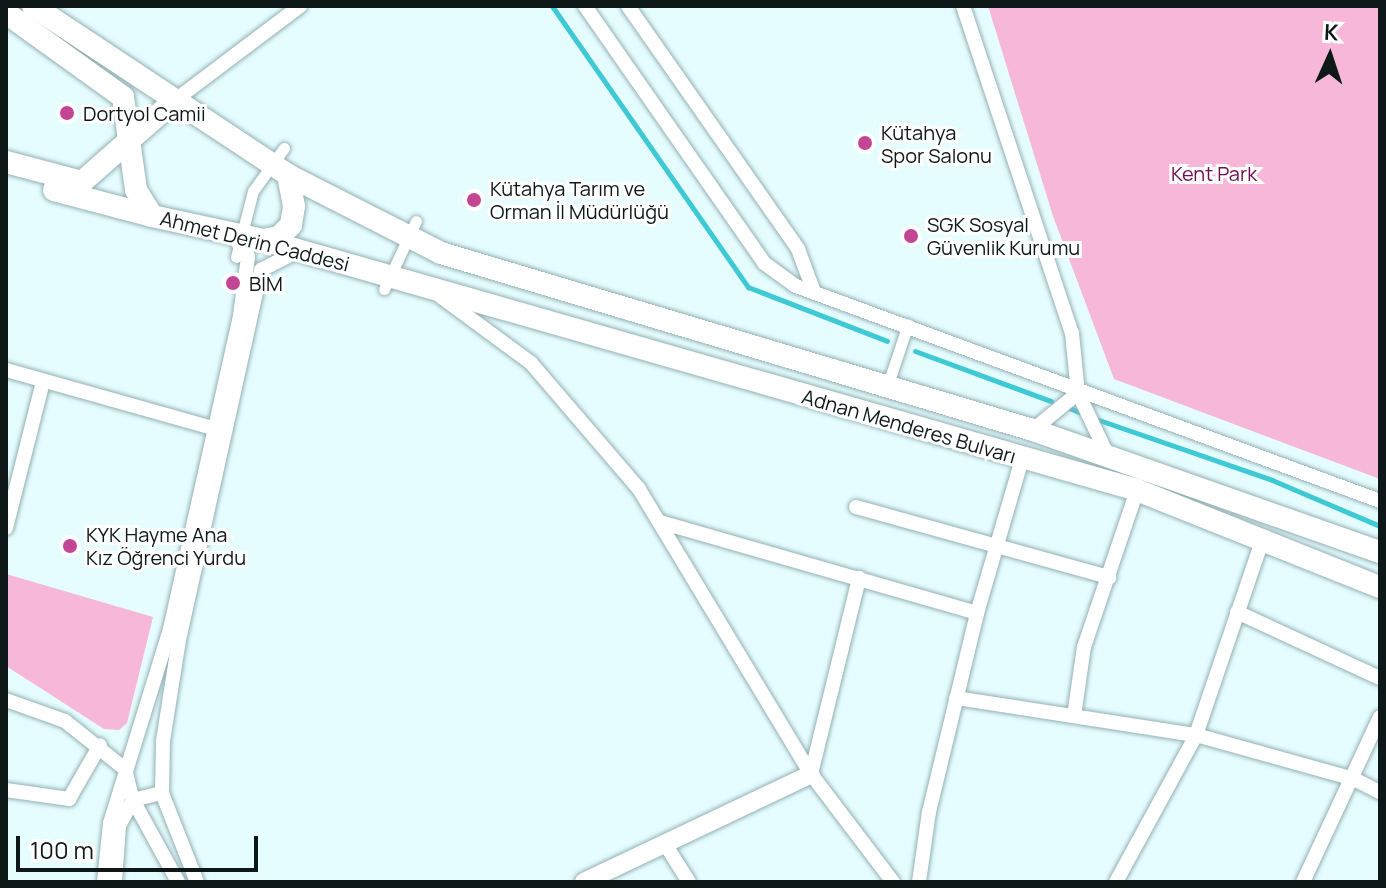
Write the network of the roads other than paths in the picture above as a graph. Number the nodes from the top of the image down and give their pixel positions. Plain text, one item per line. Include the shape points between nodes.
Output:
1 (33, 6) edge
2 (300, 6) edge
3 (585, 6) edge
4 (628, 6) edge
5 (963, 6) edge
6 (6, 13) edge
7 (174, 101) junction
8 (131, 142) junction
9 (6, 162) edge
10 (281, 162) junction
11 (6, 178) edge
12 (152, 216) junction
13 (412, 229) junction
14 (242, 242) junction
15 (298, 251) junction
16 (387, 283) junction
17 (431, 288) junction
18 (814, 292) junction
19 (908, 324) junction
20 (6, 370) edge
21 (43, 382) junction
22 (887, 387) junction
23 (1078, 393) junction
24 (213, 428) junction
25 (1033, 430) junction
26 (1108, 456) junction
27 (1022, 459) junction
28 (1137, 490) junction
29 (1380, 501) edge
30 (856, 507) dead end
31 (660, 522) junction
32 (6, 528) edge
33 (1263, 538) junction
34 (997, 546) junction
35 (1380, 552) edge
36 (1109, 577) junction
37 (859, 578) junction
38 (1380, 587) edge
39 (1237, 612) junction
40 (977, 613) junction
41 (1380, 678) edge
42 (956, 698) junction
43 (6, 700) edge
44 (1074, 716) junction
45 (1380, 717) edge
46 (1196, 735) junction
47 (135, 739) junction
48 (163, 741) junction
49 (100, 745) junction
50 (125, 769) junction
51 (811, 774) junction
52 (1354, 779) junction
53 (6, 790) edge
54 (1380, 792) edge
55 (162, 793) junction
56 (133, 800) junction
57 (665, 844) junction
58 (104, 882) edge
59 (115, 882) edge
60 (178, 882) edge
61 (197, 882) edge
62 (584, 882) edge
63 (689, 882) edge
64 (893, 882) edge
65 (919, 882) edge
66 (1116, 882) edge
67 (1303, 882) edge

1 - 7 main road
2 - 7 street
3 - 18 street via 764,263
4 - 18 street via 798,249
5 - 23 street via 1072,333
6 - 8 main road, Ahmet Derin Caddesi via 123,97
7 - 8 main road
7 - 10 main road
8 - 9 main road via 82,182
8 - 12 main road, Ahmet Derin Caddesi via 136,190
10 - 13 main road
10 - 14 street via 253,191
10 - 14 main road via 294,206 291,225 279,237
11 - 12 main road
12 - 14 main road, Ahmet Derin Caddesi
13 - 16 street
13 - 22 main road, Adnan Menderes Bulvarı via 441,253
14 - 15 main road, Ahmet Derin Caddesi
14 - 24 street via 248,257 240,315
15 - 16 main road, Ahmet Derin Caddesi
15 - 48 street via 261,270 183,624
16 - 17 main road, Ahmet Derin Caddesi
17 - 27 main road, Adnan Menderes Bulvarı
17 - 31 street via 531,363 639,489
18 - 19 street
19 - 22 street
19 - 23 street
20 - 21 street
21 - 24 street
21 - 32 street
22 - 25 main road, Adnan Menderes Bulvarı
23 - 25 street
23 - 26 street
23 - 29 street
24 - 47 street via 170,629
25 - 26 main road, Adnan Menderes Bulvarı
26 - 35 main road, Adnan Menderes Bulvarı
27 - 28 main road, Adnan Menderes Bulvarı
27 - 34 street
28 - 33 main road, Adnan Menderes Bulvarı
28 - 36 street
30 - 34 street
31 - 37 street
31 - 51 street
33 - 38 main road, Adnan Menderes Bulvarı
33 - 39 street
34 - 36 street
34 - 40 street
36 - 44 street via 1084,647
37 - 40 street
37 - 51 street
39 - 41 street
39 - 46 street
40 - 42 street
42 - 44 street
42 - 65 street
43 - 49 street via 65,721
44 - 46 street
45 - 52 street
46 - 52 street
46 - 66 street
47 - 48 street
47 - 50 street
48 - 55 street
49 - 50 street
49 - 53 street via 69,799
50 - 56 street
50 - 58 street via 110,823
51 - 57 street
51 - 64 street
52 - 54 street
52 - 67 street
55 - 56 street
55 - 61 street
56 - 59 street via 119,826
56 - 60 street
57 - 62 street
57 - 63 street

